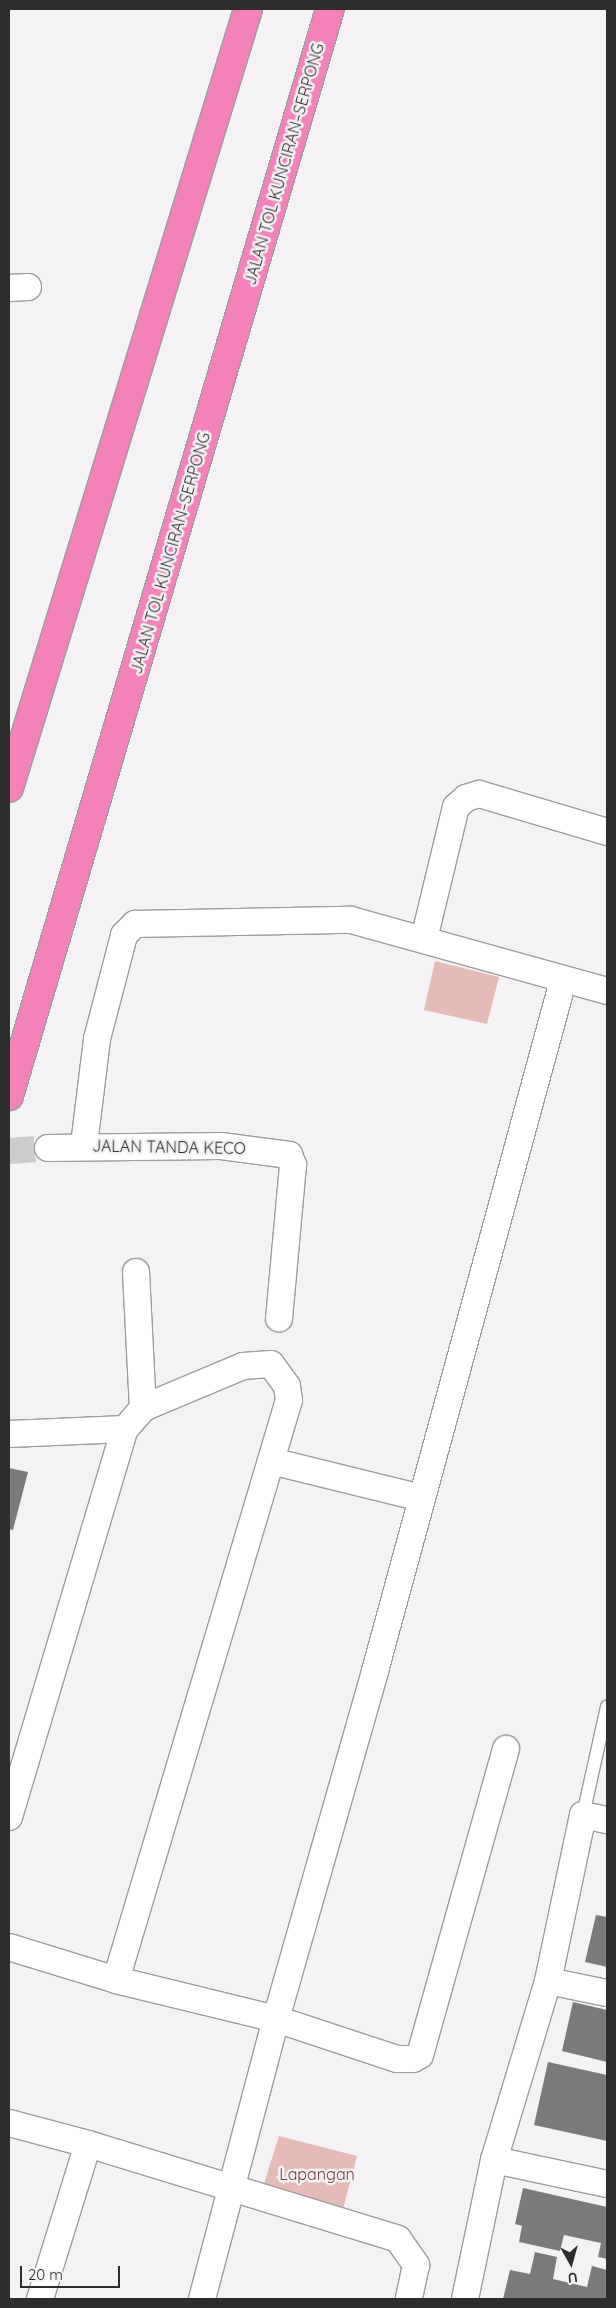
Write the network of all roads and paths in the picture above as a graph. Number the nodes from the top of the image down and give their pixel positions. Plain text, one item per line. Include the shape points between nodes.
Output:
1 (248, 9) edge
2 (330, 9) edge
3 (9, 788) edge
4 (607, 832) edge
5 (424, 940) junction
6 (563, 981) junction
7 (607, 991) edge
8 (9, 1096) edge
9 (84, 1146) junction
10 (48, 1148) tunnel mouth
11 (136, 1272) dead end
12 (280, 1318) dead end
13 (142, 1408) junction
14 (125, 1429) junction
15 (9, 1434) edge
16 (271, 1461) junction
17 (422, 1498) junction
18 (607, 1709) edge
19 (506, 1749) dead end
20 (15, 1771) edge
21 (9, 1817) edge
22 (595, 1818) edge
23 (9, 1947) edge
24 (116, 1980) junction
25 (548, 1981) junction
26 (607, 1993) edge
27 (276, 2019) junction
28 (9, 2123) edge
29 (88, 2144) junction
30 (494, 2160) junction
31 (607, 2184) edge
32 (232, 2190) junction
33 (40, 2299) edge
34 (202, 2299) edge
35 (409, 2299) edge
36 (465, 2299) edge

1 - 3 highway
2 - 8 highway, JALAN TOL KUNCIRAN–SERPONG
4 - 5 street via 479,794 466,798 456,807
5 - 6 street
5 - 9 street via 351,920 130,927 124,935 96,1038
6 - 7 street
6 - 17 street
9 - 10 street, JALAN TANDA KECO
9 - 12 street, JALAN TANDA KECO via 221,1146 289,1154 293,1165
11 - 13 street
13 - 14 street
13 - 16 street via 243,1366 271,1364 287,1386 289,1400
14 - 15 street
14 - 20 street
16 - 17 street
16 - 24 street
17 - 27 street
18 - 22 lane
19 - 27 street via 420,2056 397,2059
20 - 21 street
22 - 25 street
23 - 24 street
24 - 27 street
25 - 26 street
25 - 30 street
27 - 32 street
28 - 29 street
29 - 32 street
29 - 33 street
30 - 31 street
30 - 36 street
32 - 34 street
32 - 35 street via 398,2239 416,2264

